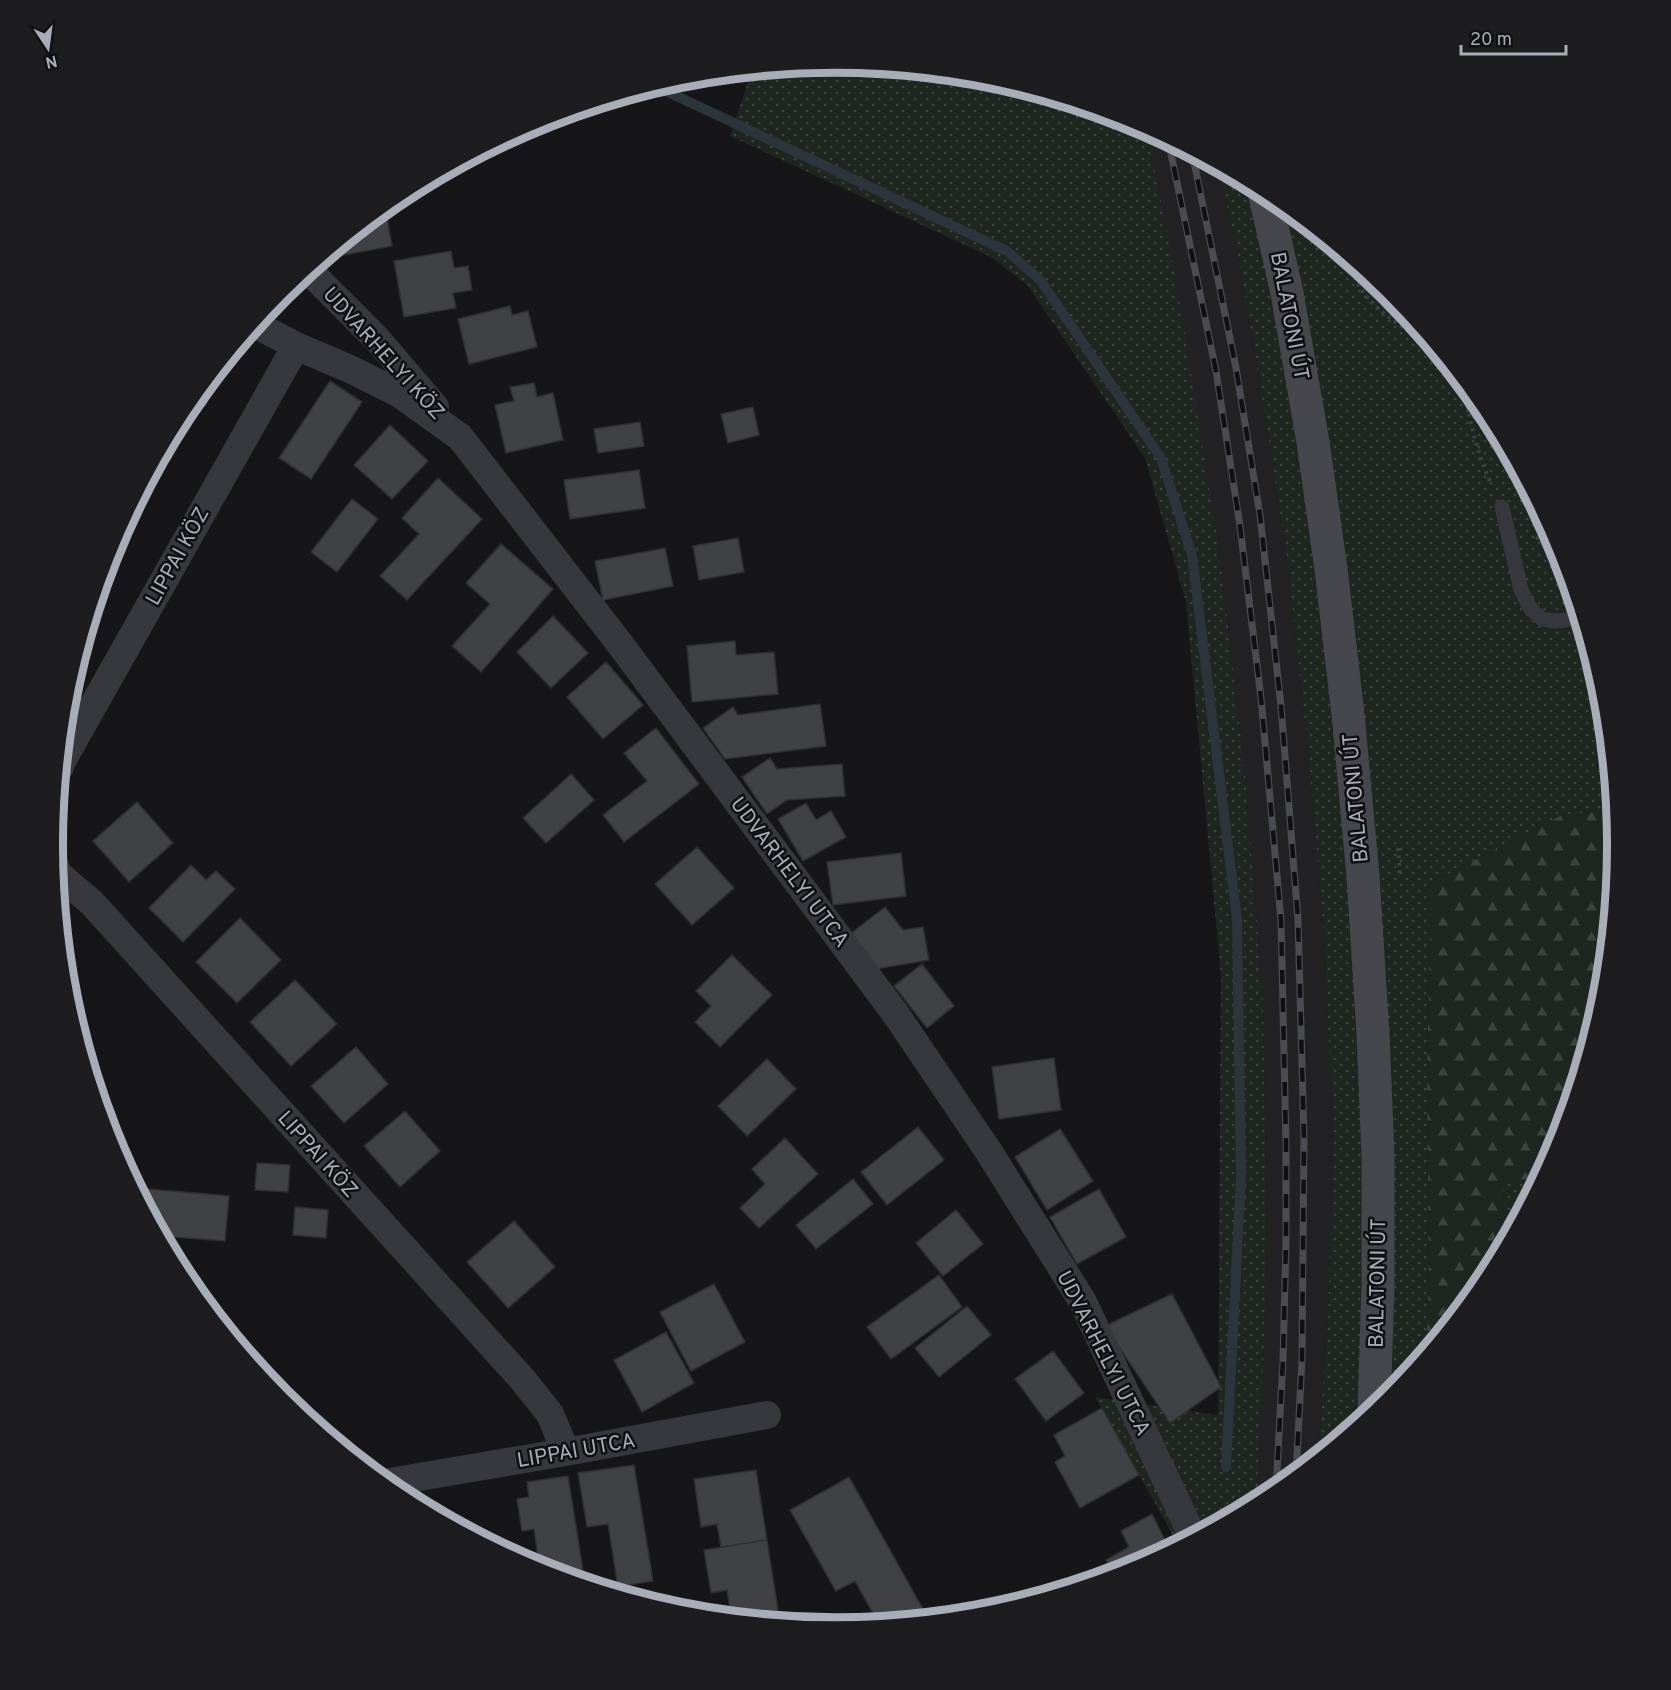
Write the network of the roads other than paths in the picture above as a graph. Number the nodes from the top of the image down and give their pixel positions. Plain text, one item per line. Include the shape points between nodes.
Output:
1 (1267, 204) edge
2 (314, 276) edge
3 (262, 328) edge
4 (296, 346) junction
5 (460, 437) junction
6 (1502, 507) road end
7 (1573, 616) edge
8 (70, 747) edge
9 (64, 880) edge
10 (1374, 1398) edge
11 (767, 1415) dead end
12 (566, 1452) junction
13 (397, 1481) edge
14 (1190, 1531) edge

1 - 10 main road, BALATONI ÚT via 1313,441 1348,714 1363,876 1378,1155
2 - 5 street, UDVARHELYI KÖZ via 377,339
3 - 4 street, UDVARHELYI UTCA
4 - 5 street, UDVARHELYI UTCA via 400,394
4 - 8 street, LIPPAI KÖZ
5 - 14 street, UDVARHELYI UTCA via 882,994 987,1149 1083,1302
6 - 7 lane via 1521,590 1532,609 1542,619 1566,620
9 - 12 street, LIPPAI KÖZ via 92,903 523,1380 550,1414
11 - 12 street, LIPPAI UTCA
12 - 13 street, LIPPAI UTCA

